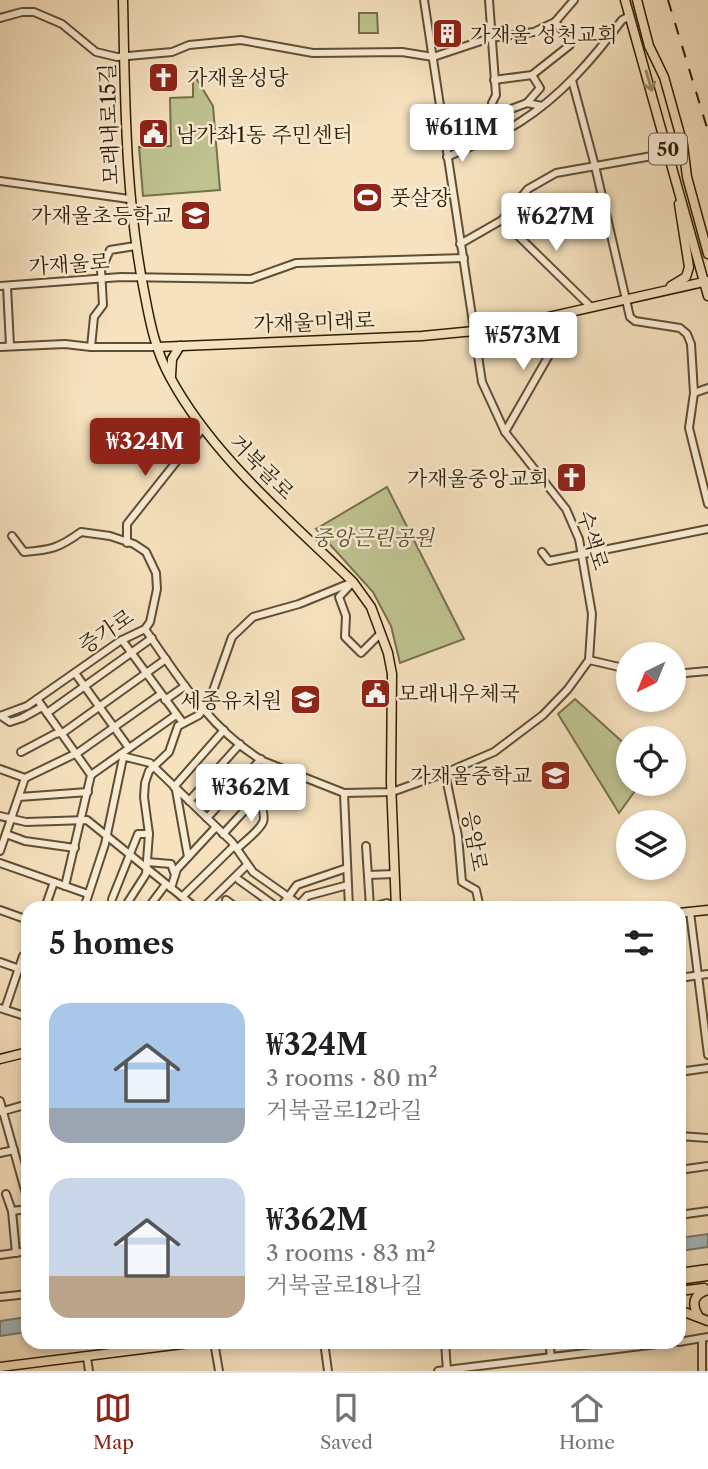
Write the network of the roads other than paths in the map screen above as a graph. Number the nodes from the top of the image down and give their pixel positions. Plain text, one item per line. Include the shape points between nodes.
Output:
1 (123, 0) edge
2 (424, 0) edge
3 (489, 0) edge
4 (574, 0) edge
5 (625, 0) edge
6 (637, 0) edge
7 (630, 16) junction
8 (0, 18) edge
9 (555, 22) junction
10 (490, 37) junction
11 (124, 56) junction
12 (433, 57) junction
13 (532, 75) junction
14 (495, 80) junction
15 (572, 80) junction
16 (527, 103) junction
17 (542, 106) junction
18 (495, 114) junction
19 (498, 134) junction
20 (669, 153) junction
21 (447, 156) junction
22 (595, 166) junction
23 (0, 181) edge
24 (679, 192) junction
25 (129, 199) junction
26 (502, 220) junction
27 (460, 244) junction
28 (135, 246) junction
29 (708, 254) edge
30 (464, 258) junction
31 (141, 278) junction
32 (101, 279) junction
33 (706, 281) edge
34 (3, 286) edge
35 (666, 290) junction
36 (708, 296) edge
37 (624, 299) junction
38 (590, 306) junction
39 (559, 316) junction
40 (473, 331) junction
41 (10, 346) junction
42 (180, 346) junction
43 (0, 347) edge
44 (91, 347) junction
45 (157, 347) junction
46 (171, 379) junction
47 (708, 388) edge
48 (694, 393) junction
49 (203, 428) junction
50 (505, 432) junction
51 (708, 504) edge
52 (708, 529) edge
53 (12, 536) dead end
54 (127, 543) junction
55 (542, 552) dead end
56 (583, 554) junction
57 (353, 582) junction
58 (145, 629) junction
59 (381, 633) junction
60 (152, 638) junction
61 (122, 640) junction
62 (131, 653) junction
63 (166, 659) junction
64 (589, 660) junction
65 (616, 666) edge
66 (708, 671) edge
67 (75, 673) junction
68 (146, 673) junction
69 (686, 673) edge
70 (84, 686) junction
71 (185, 686) junction
72 (163, 697) junction
73 (37, 699) junction
74 (42, 706) junction
75 (99, 707) junction
76 (202, 709) junction
77 (47, 713) junction
78 (176, 715) junction
79 (0, 716) edge
80 (183, 723) junction
81 (114, 728) junction
82 (224, 730) junction
83 (60, 732) junction
84 (240, 744) junction
85 (129, 748) junction
86 (21, 752) dead end
87 (75, 753) junction
88 (121, 754) junction
89 (261, 760) junction
90 (153, 766) junction
91 (0, 769) edge
92 (249, 772) junction
93 (445, 773) junction
94 (91, 775) junction
95 (26, 778) junction
96 (175, 788) junction
97 (88, 792) junction
98 (392, 792) junction
99 (344, 793) junction
100 (258, 796) junction
101 (19, 797) junction
102 (189, 802) junction
103 (0, 816) edge
104 (207, 818) junction
105 (11, 820) junction
106 (82, 820) junction
107 (216, 827) junction
108 (6, 834) junction
109 (149, 834) junction
110 (223, 834) junction
111 (107, 836) junction
112 (366, 846) dead end
113 (236, 847) junction
114 (75, 848) junction
115 (0, 850) edge
116 (129, 855) junction
117 (188, 857) junction
118 (0, 863) edge
119 (247, 864) junction
120 (146, 865) junction
121 (347, 868) junction
122 (395, 874) junction
123 (368, 875) junction
124 (175, 876) junction
125 (239, 880) dead end
126 (54, 882) junction
127 (348, 885) junction
128 (65, 886) junction
129 (168, 886) junction
130 (88, 894) junction
131 (182, 897) junction
132 (287, 897) junction
133 (112, 899) dead end
134 (47, 901) edge
135 (86, 901) edge
136 (129, 901) edge
137 (154, 901) edge
138 (187, 901) edge
139 (210, 901) edge
140 (269, 901) edge
141 (284, 901) edge
142 (293, 901) edge
143 (304, 901) edge
144 (349, 901) edge
145 (368, 901) edge
146 (396, 901) edge
147 (478, 901) edge
148 (0, 910) edge
149 (708, 910) edge
150 (686, 912) edge
151 (690, 912) junction
152 (21, 918) edge
153 (0, 962) edge
154 (21, 962) edge
155 (19, 969) junction
156 (708, 974) edge
157 (699, 975) junction
158 (686, 977) edge
159 (705, 1004) edge
160 (2, 1009) edge
161 (21, 1015) edge
162 (706, 1021) edge
163 (707, 1045) edge
164 (21, 1054) edge
165 (708, 1055) edge
166 (0, 1059) edge
167 (708, 1068) edge
168 (686, 1071) edge
169 (0, 1101) edge
170 (21, 1106) edge
171 (1, 1111) edge
172 (686, 1137) edge
173 (708, 1139) edge
174 (14, 1150) junction
175 (0, 1153) edge
176 (708, 1166) edge
177 (686, 1169) edge
178 (21, 1176) edge
179 (6, 1194) dead end
180 (21, 1210) edge
181 (12, 1211) junction
182 (708, 1211) edge
183 (686, 1214) edge
184 (21, 1252) edge
185 (16, 1253) junction
186 (0, 1255) edge
187 (708, 1269) edge
188 (686, 1272) edge
189 (708, 1276) edge
190 (686, 1279) edge
191 (708, 1288) edge
192 (686, 1290) edge
193 (21, 1295) edge
194 (0, 1297) edge
195 (686, 1312) edge
196 (699, 1317) junction
197 (708, 1321) edge
198 (705, 1338) edge
199 (686, 1341) edge
200 (149, 1349) edge
201 (215, 1349) edge
202 (325, 1349) edge
203 (446, 1349) edge
204 (550, 1349) edge
205 (607, 1349) edge
206 (551, 1356) junction
207 (87, 1358) junction
208 (0, 1367) edge
209 (447, 1370) edge
210 (89, 1371) edge
211 (219, 1371) edge
212 (328, 1371) edge
213 (438, 1371) edge
214 (702, 1371) edge

1 - 11 main road, 모래내로15길
2 - 12 street
3 - 10 street
4 - 9 street
5 - 7 main road, 50
6 - 29 main road, 50 via 649,46 664,77
7 - 15 street
7 -> 20 main road, 50
8 - 11 street via 34,12 62,24 96,52
9 - 10 street via 534,32
9 - 13 street via 570,45
10 - 12 street
10 - 14 street
11 - 12 street via 241,40 313,53 402,52
11 - 25 main road, 모래내로15길
12 - 21 street
13 - 14 street
13 - 16 street via 540,89
14 - 18 street
15 - 17 street
15 - 22 street
16 - 17 street
16 - 18 street
17 - 19 street
18 - 19 street
19 - 21 street
20 - 22 street
20 - 24 main road, 50
21 - 27 street
22 - 26 street via 556,173 528,189
22 - 37 street
23 - 25 street
24 - 33 main road, 50
24 - 35 main road via 689,267 688,274
25 - 28 main road, 모래내로15길
26 - 27 street
26 - 38 street
27 - 30 street
28 - 31 main road, 모래내로15길
28 - 32 street via 110,250
30 - 31 street, 가재울로 via 296,263 251,279
30 - 40 street
31 - 32 street, 가재울로
31 - 45 main road, 모래내로15길
32 - 34 street, 가재울로
32 - 44 street via 103,305 94,317
33 - 35 main road, 가재울미래로
33 - 36 main road, 50
34 - 41 street
35 - 37 main road, 가재울미래로
37 - 38 main road, 가재울미래로
37 - 48 street via 635,321 680,328 687,334
38 - 39 main road, 가재울미래로
39 - 40 main road, 가재울미래로
39 - 50 street via 560,336
40 - 42 main road, 가재울미래로
40 - 50 street, 수색로 via 482,382
41 - 43 street
41 - 44 street
42 - 45 main road, 가재울미래로
42 - 46 main road via 172,359
44 - 45 street
45 - 46 main road, 거북골로
46 - 49 main road, 거북골로
47 - 48 street
48 - 51 street via 688,428
49 - 54 street via 127,524
49 - 57 main road, 거북골로 via 222,453
50 - 56 street, 수색로 via 566,509
52 - 56 street
53 - 54 street via 24,552 51,550 81,532
54 - 58 street, 증가로 via 146,552 156,573 157,589
55 - 56 street via 550,561
56 - 64 street, 수색로 via 592,614
57 - 59 main road, 거북골로 via 371,607
57 - 59 street via 339,597 345,637 361,653
57 - 76 street via 253,617 232,637 209,702
58 - 60 street
58 - 61 street, 증가로
59 - 98 main road, 거북골로 via 392,674
60 - 62 street
60 - 63 street
61 - 62 street
61 - 67 street, 증가로
62 - 68 street
62 - 70 street
63 - 68 street
63 - 71 street
64 - 65 street
64 - 93 street via 543,715 494,752
66 - 69 street
67 - 70 street
67 - 73 street, 증가로
68 - 72 street
68 - 75 street
70 - 75 street
70 - 77 street
71 - 72 street
71 - 76 street
72 - 78 street
72 - 81 street
73 - 74 street
73 - 79 street, 증가로
74 - 77 street
74 - 79 street, 증가로 via 10,722
75 - 81 street
75 - 83 street
76 - 80 street
76 - 82 street
77 - 83 street
78 - 80 street
78 - 85 street
80 - 90 street via 169,752
81 - 85 street
81 - 87 street
82 - 84 street
82 - 96 street
83 - 86 street
83 - 87 street
84 - 89 street
84 - 102 street
85 - 88 street
87 - 94 street
87 - 95 street
88 - 90 street
88 - 94 street
88 - 111 street
89 - 92 street
89 - 99 street
90 - 96 street
90 - 109 street via 144,797
91 - 95 street
92 - 100 street
92 - 104 street
93 - 98 street
93 - 147 street, 응암로 via 462,882 476,890
94 - 97 street
95 - 101 street
96 - 102 street
96 - 117 street
97 - 101 street
97 - 106 street
98 - 99 street
98 - 122 main road, 거북골로
99 - 121 street
100 - 110 street
100 - 113 street via 263,822
101 - 105 street
102 - 104 street
103 - 105 street
104 - 107 street
105 - 106 street
105 - 108 street
106 - 111 street
106 - 114 street
107 - 110 street
107 - 117 street
108 - 114 street
108 - 115 street
109 - 116 street via 138,834
109 - 120 street
110 - 113 street
111 - 116 street
111 - 130 street
112 - 123 street
113 - 119 street
113 - 131 street
114 - 128 street
116 - 120 street
116 - 133 street
117 - 124 street
118 - 126 street
119 - 132 street
119 - 139 street
120 - 124 street via 171,864
120 - 129 street
120 - 136 street via 146,874
121 - 127 street
121 - 132 street via 296,885
122 - 123 street
122 - 146 main road, 거북골로
123 - 145 street
124 - 129 street
125 - 140 street
126 - 128 street
126 - 134 street
127 - 143 street via 307,896
127 - 144 street
128 - 130 street
129 - 131 street
129 - 137 street
130 - 135 street
131 - 138 street
132 - 141 street
132 - 142 street
148 - 152 street
149 - 151 main road
150 - 151 main road
151 - 157 street
153 - 155 street
154 - 155 street
155 - 160 street
156 - 157 street
157 - 158 street
157 - 159 street
159 - 162 street
160 - 161 street
162 - 163 street
163 - 165 street
164 - 166 main road
167 - 168 street
169 - 171 street
170 - 171 street
171 - 174 street
172 - 173 street
174 - 175 street
174 - 178 street
176 - 177 street
179 - 181 street
180 - 181 street
181 - 185 street
182 - 183 street
184 - 185 street
185 - 186 street
187 - 188 main road
189 - 190 main road
191 - 192 main road
191 - 196 main road via 694,1301
193 - 194 street
195 - 196 main road
196 - 197 main road
198 - 199 street
198 - 214 street
200 - 207 main road
201 - 211 street
202 - 212 street
203 - 209 street
204 - 206 street
205 - 206 street
206 - 209 street
207 - 208 main road
207 - 210 street
209 - 213 street

